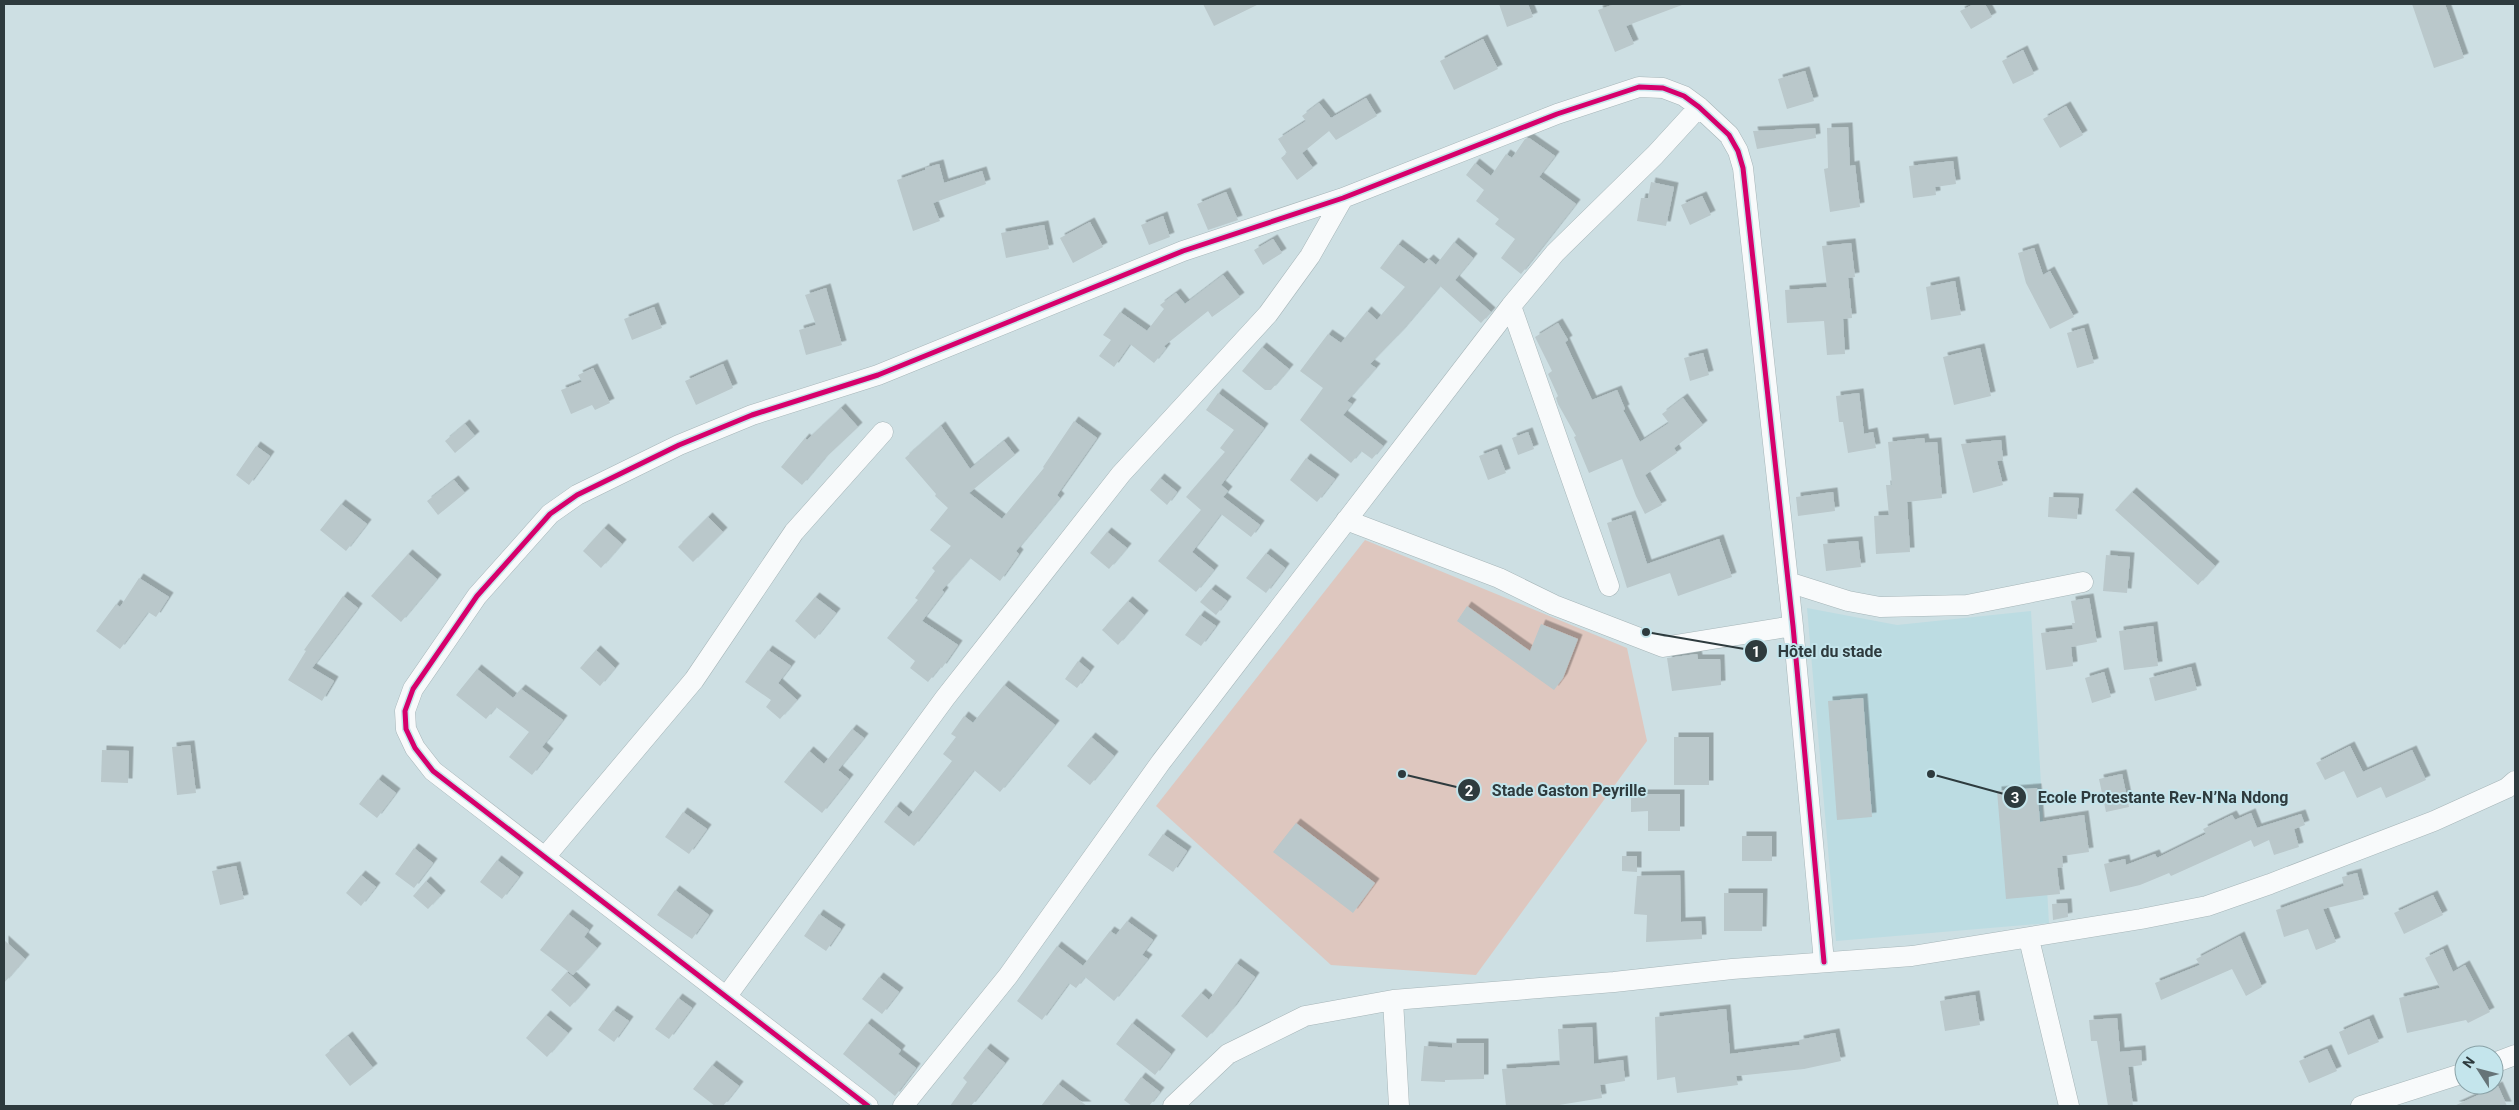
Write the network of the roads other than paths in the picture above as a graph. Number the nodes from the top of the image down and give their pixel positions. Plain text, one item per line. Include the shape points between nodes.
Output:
1 (1700, 107) junction
2 (1343, 198) junction
3 (1511, 306) junction
4 (882, 432) dead end
5 (1346, 520) junction
6 (1788, 582) junction
7 (2083, 582) dead end
8 (1609, 586) dead end
9 (1793, 626) junction
10 (2512, 789) edge
11 (545, 857) junction
12 (2029, 939) junction
13 (1824, 962) junction
14 (726, 997) junction
15 (1393, 1000) junction
16 (2454, 1076) edge
17 (868, 1106) edge
18 (903, 1106) edge
19 (1174, 1106) edge
20 (1399, 1106) edge
21 (2069, 1106) edge
22 (2361, 1106) edge

1 - 2 street via 1663,88 1639,87 1557,114
1 - 3 street via 1554,253
1 - 6 street via 1729,135 1743,168
2 - 11 street via 1183,251 878,375 752,415 670,449 577,495 550,514 477,596 413,689 405,711 406,729 415,748 433,771
2 - 14 street via 1310,256 1268,314 1103,496 945,698
3 - 5 street
3 - 8 street
4 - 11 street via 794,532 694,680
5 - 9 street via 1499,578 1554,605 1663,646
5 - 18 street via 1160,762 1008,976
6 - 7 street via 1848,601 1880,607 1967,605
6 - 9 street
9 - 13 street
10 - 12 street via 2434,822 2207,906
11 - 14 street
12 - 13 street via 1912,956
12 - 21 street
13 - 15 street
14 - 17 street
15 - 19 street via 1305,1016 1261,1036 1228,1054
15 - 20 street
16 - 22 street

